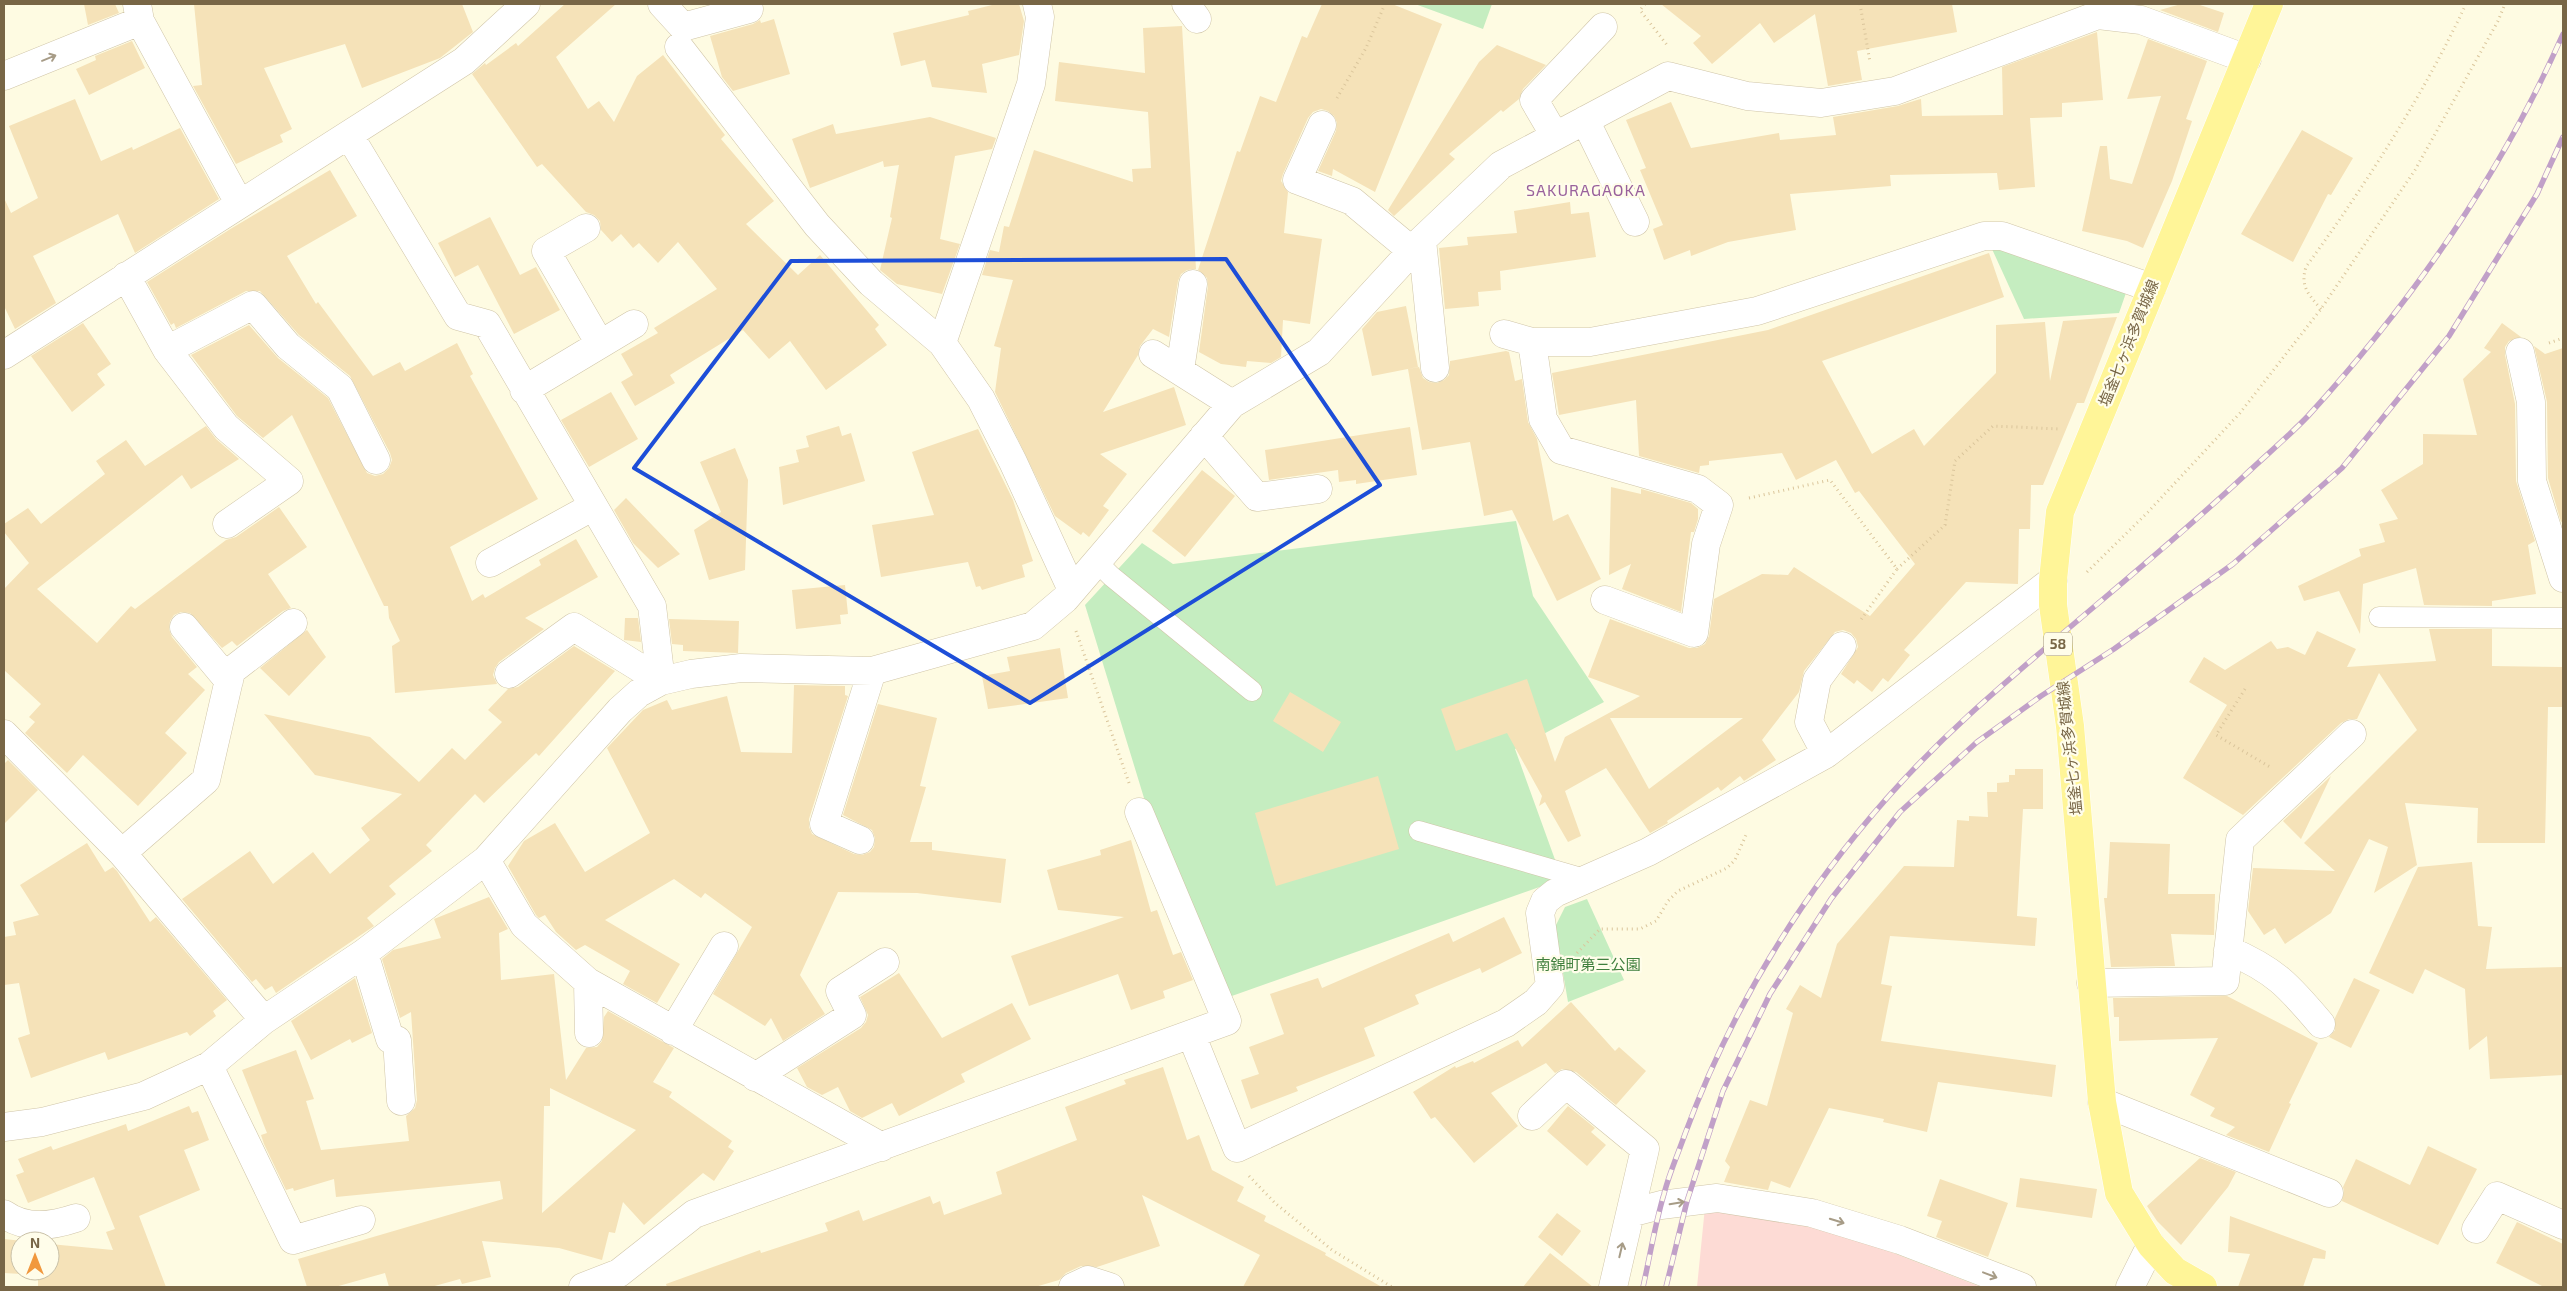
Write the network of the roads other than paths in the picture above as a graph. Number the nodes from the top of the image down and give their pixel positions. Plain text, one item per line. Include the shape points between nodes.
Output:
1 (526, 4) edge
2 (662, 4) edge
3 (1037, 4) edge
4 (2269, 4) edge
5 (749, 9) dead end
6 (139, 12) edge
7 (1603, 26) dead end
8 (679, 47) dead end
9 (2247, 59) junction
10 (4, 76) edge
11 (1585, 120) junction
12 (1322, 125) dead end
13 (349, 135) junction
14 (1555, 136) junction
15 (239, 203) junction
16 (1635, 222) dead end
17 (586, 228) dead end
18 (1416, 245) junction
19 (126, 276) junction
20 (1193, 284) dead end
21 (2152, 288) junction
22 (634, 324) dead end
23 (1504, 334) dead end
24 (1532, 342) junction
25 (942, 343) junction
26 (600, 344) junction
27 (166, 350) junction
28 (2520, 352) dead end
29 (1153, 354) dead end
30 (4, 356) edge
31 (1435, 368) dead end
32 (1180, 370) junction
33 (524, 390) junction
34 (1232, 404) junction
35 (1204, 436) junction
36 (376, 460) dead end
37 (1318, 489) dead end
38 (592, 507) junction
39 (228, 524) dead end
40 (1096, 562) junction
41 (490, 563) dead end
42 (2563, 578) edge
43 (2053, 592) junction
44 (1068, 594) junction
45 (1605, 600) dead end
46 (2379, 617) dead end
47 (2563, 618) edge
48 (293, 623) dead end
49 (184, 627) dead end
50 (1842, 646) road end
51 (872, 671) junction
52 (509, 674) dead end
53 (229, 681) junction
54 (661, 681) junction
55 (1252, 692) dead end
56 (4, 734) edge
57 (2352, 734) dead end
58 (1826, 754) junction
59 (1139, 812) road end
60 (1419, 831) dead end
61 (860, 840) dead end
62 (122, 853) junction
63 (486, 860) junction
64 (1584, 879) junction
65 (724, 946) dead end
66 (2228, 950) junction
67 (364, 953) junction
68 (884, 962) dead end
69 (588, 982) junction
70 (2091, 983) junction
71 (264, 1020) junction
72 (2321, 1024) dead end
73 (673, 1031) junction
74 (589, 1033) dead end
75 (1191, 1034) junction
76 (209, 1066) junction
77 (755, 1077) junction
78 (401, 1101) dead end
79 (2102, 1102) junction
80 (1532, 1116) dead end
81 (4, 1127) edge
82 (882, 1147) junction
83 (2329, 1193) dead end
84 (1630, 1213) junction
85 (4, 1214) edge
86 (76, 1218) dead end
87 (361, 1220) dead end
88 (2563, 1225) edge
89 (2476, 1229) dead end
90 (2151, 1245) junction
91 (583, 1287) edge
92 (1073, 1287) edge
93 (1110, 1287) edge
94 (1613, 1287) edge
95 (2022, 1287) edge
96 (2130, 1287) edge
97 (2203, 1287) edge

1 - 13 street via 464,61
2 - 5 street via 683,26
3 - 25 street via 1040,17 1031,84
4 - 9 main road, 塩釜七ヶ浜多賀城線 / 58
10 -> 6 street
6 - 15 street
7 - 14 street via 1534,100
8 - 25 street via 817,225 872,283
9 - 11 street via 2141,20 2098,14 1895,91 1821,103 1746,96 1668,76
9 - 21 main road, 塩釜七ヶ浜多賀城線 / 58
11 - 14 street
11 - 16 street
12 - 18 street via 1297,180 1352,201
13 - 15 street
13 - 33 street via 458,316 487,324
14 - 18 street via 1500,164
15 - 19 street
17 - 26 street via 546,251
18 - 31 street
18 - 34 street via 1319,352
19 - 27 street
19 - 30 street
20 - 32 street
21 - 24 street via 2002,236 1984,236 1757,311 1590,342
21 - 43 main road, 塩釜七ヶ浜多賀城線 / 58 via 2060,512
22 - 26 street
23 - 24 street
24 - 45 street via 1542,420 1562,450 1698,489 1720,505 1706,544 1694,632
25 - 44 street via 981,399 1013,462
26 - 33 street
27 - 36 street via 253,305 288,346 340,388
27 - 39 street via 226,428 289,481
28 - 42 street via 2531,402 2532,481
29 - 32 street
32 - 34 street
33 - 38 street
34 - 35 street
35 - 37 street via 1257,497
35 - 40 street
38 - 41 street
38 - 54 street via 652,606
40 - 44 street
40 - 55 lane
43 - 58 street
43 - 70 main road, 塩釜七ヶ浜多賀城線 / 58 via 2070,726
44 - 51 street via 1033,626
46 - 47 lane
48 - 53 street via 231,672
49 - 53 street
50 - 58 street via 1817,680 1809,722
51 - 54 street via 741,668
51 - 61 street via 824,824
52 - 54 street via 574,627
53 - 62 street via 206,780
54 - 63 street via 620,710
56 - 62 street
57 - 66 street via 2240,840
58 - 64 street via 1648,852
59 - 75 street via 1227,1021
60 - 64 lane
62 - 71 street
63 - 67 street
63 - 69 street via 524,925
64 - 75 street via 1555,892 1545,901 1540,913 1550,986 1536,1002 1506,1022 1237,1148
65 - 73 street
66 - 70 street via 2225,981
66 - 72 street via 2259,963 2289,986
67 - 71 street
67 - 78 street via 390,1039 397,1040
68 - 77 street via 840,991 852,1015
69 - 73 street
69 - 74 street
70 - 79 main road, 塩釜七ヶ浜多賀城線 / 58
71 - 76 street
73 - 77 street
75 - 82 street
76 - 81 street via 144,1096 42,1122
76 - 87 street via 293,1240
77 - 82 street
79 - 83 street
79 - 90 main road, 塩釜七ヶ浜多賀城線 / 58 via 2119,1193
80 - 84 street via 1566,1084 1645,1149
82 - 91 street via 694,1214 619,1273
94 -> 84 street
84 -> 95 street via 1661,1205 1717,1198 1812,1213 1900,1240
85 - 86 street via 32,1225 57,1225
88 - 89 street via 2497,1196
90 - 96 street
90 - 97 main road, 塩釜七ヶ浜多賀城線 / 58 via 2175,1271
92 - 93 street via 1088,1280

